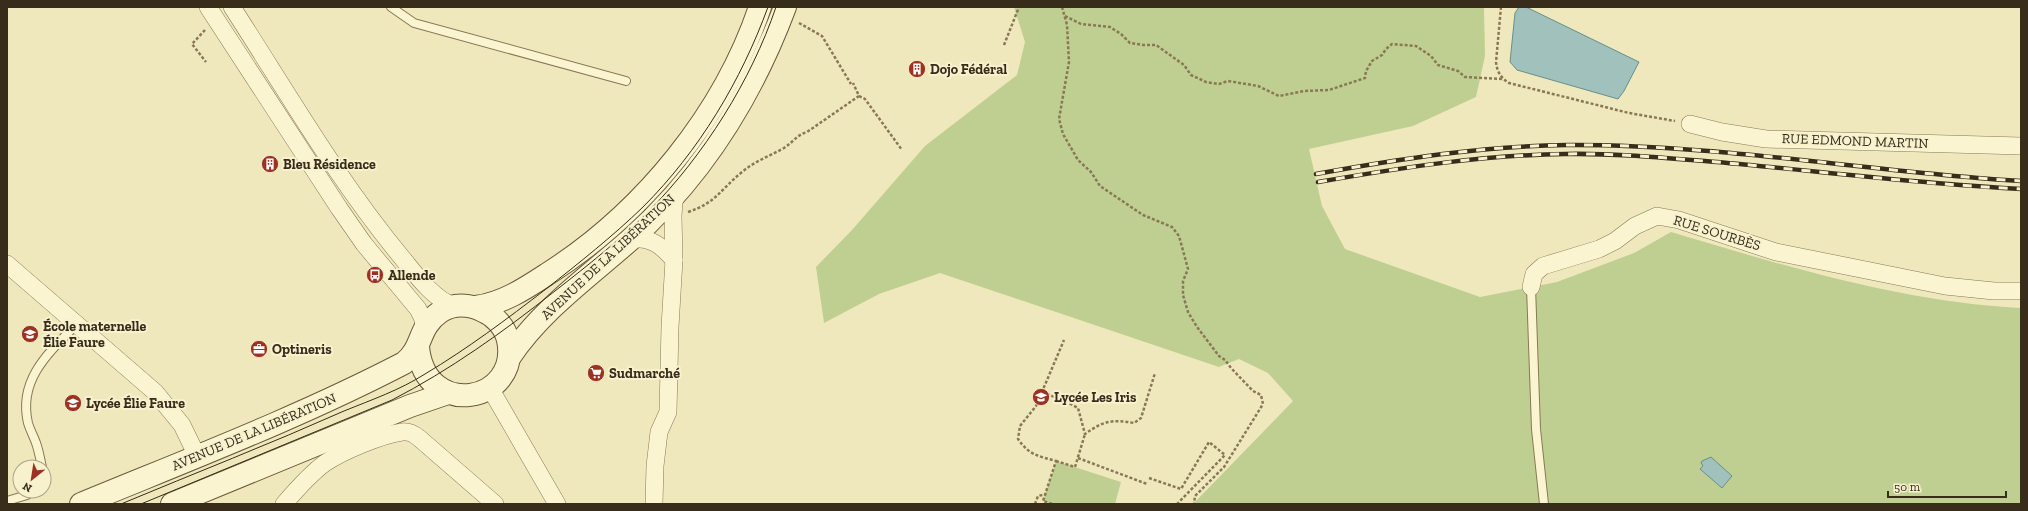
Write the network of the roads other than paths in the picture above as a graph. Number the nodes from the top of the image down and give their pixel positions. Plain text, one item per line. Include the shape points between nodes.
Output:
1 (208, 7) edge
2 (232, 7) edge
3 (391, 7) edge
4 (760, 7) edge
5 (792, 15) edge
6 (626, 81) dead end
7 (1690, 124) road end
8 (2021, 146) edge
9 (678, 191) junction
10 (630, 239) junction
11 (674, 260) junction
12 (7, 264) edge
13 (1531, 287) joint
14 (2021, 291) edge
15 (453, 306) junction
16 (476, 307) junction
17 (76, 325) junction
18 (421, 338) junction
19 (509, 358) junction
20 (490, 388) junction
21 (448, 393) junction
22 (197, 456) junction
23 (40, 459) edge
24 (81, 504) edge
25 (172, 504) edge
26 (284, 504) edge
27 (495, 504) edge
28 (557, 504) edge
29 (654, 504) edge
30 (1544, 504) edge

1 - 18 street via 351,226 418,309 422,319
2 - 15 street via 380,231 436,296
3 - 6 lane via 414,23
4 - 16 street, AVENUE DE LA LIBÉRATION via 744,48 716,100 662,176 638,201 563,264 522,290 491,305
5 - 9 street, AVENUE DE LA LIBÉRATION via 775,32 736,109 700,165
7 - 8 street, RUE EDMOND MARTIN via 1766,139
9 - 10 street, AVENUE DE LA LIBÉRATION
9 - 11 street via 673,216
10 - 11 street via 657,243
10 - 19 street, AVENUE DE LA LIBÉRATION via 544,316
11 - 29 street via 668,412 659,432
12 - 17 street
13 - 14 street, RUE SOURBÈS via 1534,274 1543,266 1598,249 1615,241 1635,226 1657,216 1678,220 1776,252 1945,286
13 - 30 lane, RUE SOURBÈS via 1536,429
15 - 16 street
15 - 18 street via 436,315
16 - 19 street via 490,313 504,330
17 - 22 street via 155,392 182,426
17 - 23 lane via 33,374 26,398 28,424
18 - 21 street via 420,361 425,374 438,388
18 - 22 street, AVENUE DE LA LIBÉRATION via 412,358 404,363 354,389
19 - 20 street via 505,370
20 - 21 street via 462,396
20 - 28 street
21 - 25 street via 410,406
22 - 24 street, AVENUE DE LA LIBÉRATION
26 - 27 street via 329,460 366,443 403,432 419,438

